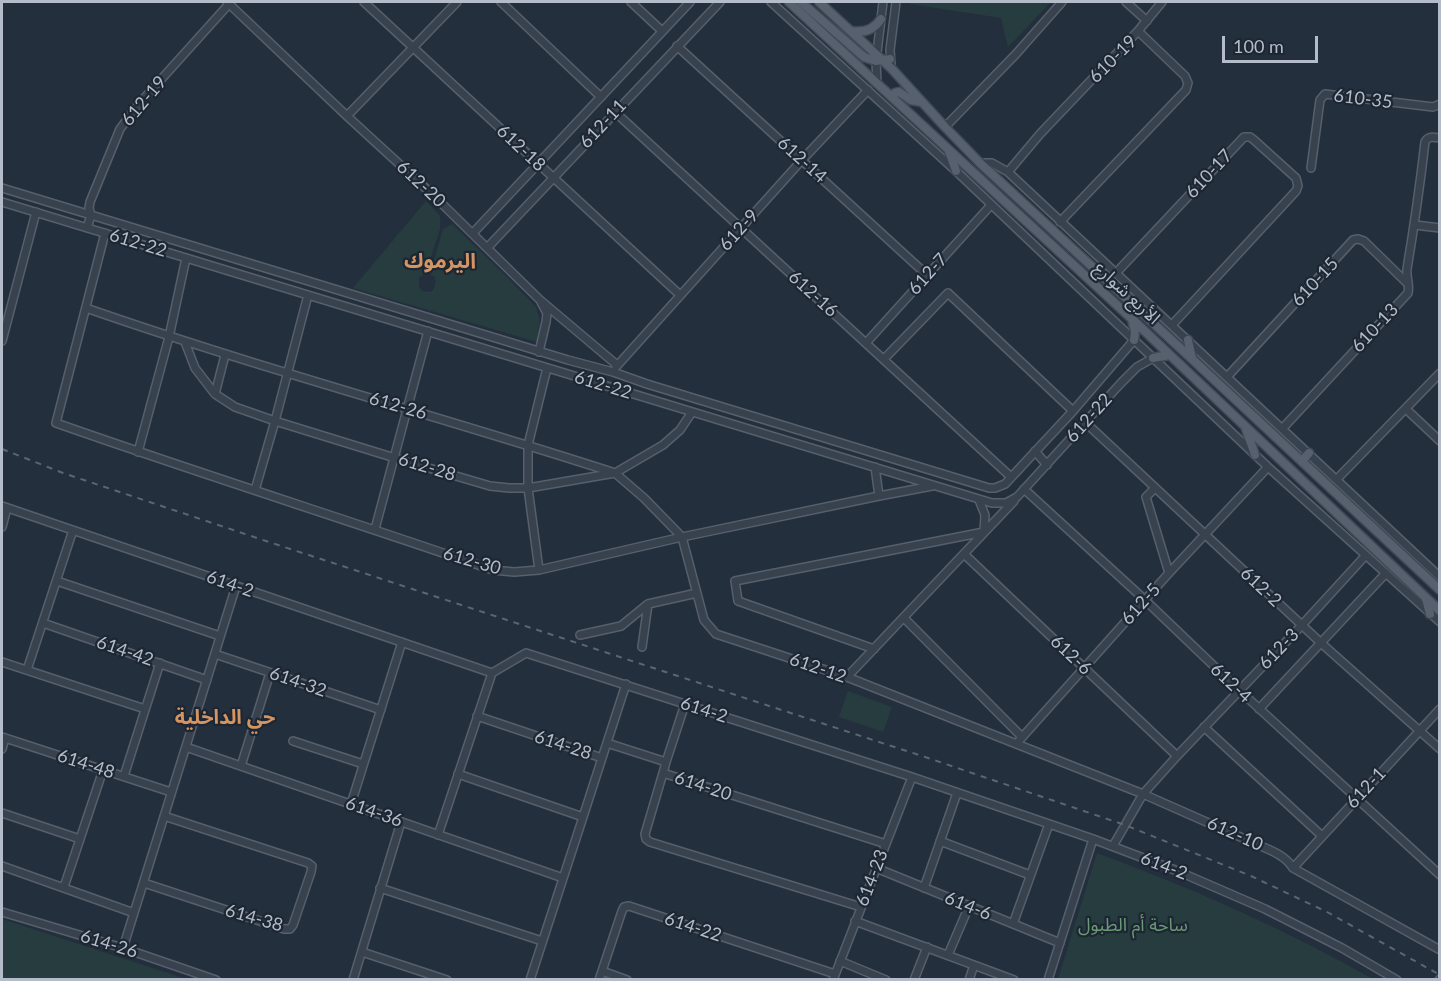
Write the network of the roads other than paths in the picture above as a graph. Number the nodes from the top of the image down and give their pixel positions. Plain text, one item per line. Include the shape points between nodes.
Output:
1 (363, 2) edge
2 (457, 2) edge
3 (501, 2) edge
4 (631, 2) edge
5 (690, 2) edge
6 (720, 2) edge
7 (771, 2) edge
8 (789, 2) edge
9 (801, 2) edge
10 (819, 2) edge
11 (883, 2) edge
12 (896, 2) edge
13 (1062, 2) edge
14 (1126, 2) edge
15 (1162, 2) edge
16 (228, 3) edge
17 (881, 19) junction
18 (1147, 21) junction
19 (662, 31) junction
20 (851, 31) junction
21 (1137, 31) junction
22 (866, 45) junction
23 (677, 46) junction
24 (413, 47) junction
25 (859, 54) junction
26 (881, 59) junction
27 (877, 83) junction
28 (868, 90) junction
29 (601, 97) junction
30 (892, 97) junction
31 (922, 102) junction
32 (1440, 104) edge
33 (615, 112) junction
34 (347, 116) junction
35 (945, 127) junction
36 (1440, 138) edge
37 (949, 151) junction
38 (802, 160) junction
39 (980, 163) junction
40 (538, 164) junction
41 (1311, 168) dead end
42 (956, 171) junction
43 (1008, 172) junction
44 (553, 178) junction
45 (2, 188) edge
46 (2, 202) edge
47 (991, 205) junction
48 (36, 212) junction
49 (91, 215) junction
50 (1060, 222) junction
51 (1415, 225) junction
52 (87, 228) junction
53 (1440, 228) edge
54 (741, 229) junction
55 (105, 233) junction
56 (472, 233) junction
57 (488, 248) junction
58 (186, 258) junction
59 (1116, 273) junction
60 (927, 275) junction
61 (1408, 284) junction
62 (308, 295) junction
63 (680, 295) junction
64 (369, 300) junction
65 (540, 300) junction
66 (86, 308) junction
67 (366, 312) junction
68 (1132, 319) junction
69 (1172, 325) junction
70 (428, 332) junction
71 (169, 337) junction
72 (1134, 340) junction
73 (1188, 340) junction
74 (2, 341) edge
75 (185, 342) junction
76 (866, 343) junction
77 (539, 352) junction
78 (225, 355) junction
79 (1169, 355) junction
80 (1154, 358) junction
81 (884, 359) junction
82 (1192, 359) junction
83 (547, 368) junction
84 (615, 369) junction
85 (1440, 373) edge
86 (287, 374) junction
87 (1227, 377) junction
88 (1216, 381) junction
89 (647, 384) junction
90 (1205, 389) junction
91 (215, 393) junction
92 (1229, 394) junction
93 (644, 397) junction
94 (1220, 403) junction
95 (407, 409) junction
96 (1406, 409) junction
97 (1073, 411) junction
98 (692, 412) junction
99 (275, 421) junction
100 (1085, 422) junction
101 (1246, 428) junction
102 (1282, 429) junction
103 (1440, 441) edge
104 (528, 445) junction
105 (1035, 451) junction
106 (138, 452) junction
107 (1309, 453) junction
108 (1255, 455) junction
109 (394, 458) junction
110 (1302, 461) junction
111 (1047, 465) junction
112 (875, 467) junction
113 (1268, 467) junction
114 (615, 473) junction
115 (1011, 477) junction
116 (1337, 479) junction
117 (935, 486) junction
118 (528, 488) junction
119 (1155, 488) junction
120 (1024, 489) junction
121 (255, 490) junction
122 (879, 496) junction
123 (1017, 497) junction
124 (979, 500) junction
125 (4, 507) edge
126 (2, 527) edge
127 (375, 529) junction
128 (74, 531) junction
129 (984, 532) junction
130 (1205, 535) junction
131 (682, 537) junction
132 (964, 554) junction
133 (1366, 555) junction
134 (539, 570) junction
135 (1169, 573) junction
136 (1386, 573) junction
137 (1440, 577) edge
138 (57, 581) junction
139 (236, 586) junction
140 (1440, 590) edge
141 (697, 593) junction
142 (1426, 598) junction
143 (1145, 600) junction
144 (648, 604) junction
145 (1440, 611) edge
146 (1430, 614) junction
147 (903, 618) junction
148 (1440, 622) edge
149 (43, 623) junction
150 (1302, 625) junction
151 (580, 634) dead end
152 (220, 636) junction
153 (402, 642) junction
154 (1321, 643) junction
155 (642, 647) dead end
156 (874, 649) junction
157 (215, 654) junction
158 (2, 662) edge
159 (160, 663) junction
160 (1085, 668) junction
161 (27, 670) junction
162 (270, 673) junction
163 (492, 673) junction
164 (847, 678) junction
165 (207, 680) junction
166 (626, 684) junction
167 (1239, 690) junction
168 (685, 704) junction
169 (145, 708) junction
170 (1259, 709) junction
171 (1440, 709) edge
172 (381, 710) junction
173 (477, 716) junction
174 (1204, 727) junction
175 (1419, 731) junction
176 (1022, 737) junction
177 (3, 738) edge
178 (293, 741) dead end
179 (607, 743) junction
180 (1017, 743) junction
181 (186, 747) junction
182 (2, 749) edge
183 (1440, 749) edge
184 (1177, 756) junction
185 (602, 758) junction
186 (666, 762) junction
187 (363, 764) junction
188 (241, 766) junction
189 (103, 770) junction
190 (663, 773) junction
191 (458, 774) junction
192 (124, 776) junction
193 (912, 777) junction
194 (171, 792) junction
195 (957, 793) junction
196 (1143, 794) junction
197 (1357, 799) junction
198 (351, 804) junction
199 (2, 813) edge
200 (164, 816) junction
201 (583, 817) junction
202 (401, 822) junction
203 (1049, 824) junction
204 (438, 835) junction
205 (1322, 836) junction
206 (80, 839) junction
207 (1093, 839) junction
208 (940, 841) junction
209 (885, 844) junction
210 (1113, 846) junction
211 (2, 866) edge
212 (876, 868) junction
213 (1293, 868) junction
214 (1030, 875) junction
215 (1440, 875) edge
216 (563, 878) junction
217 (144, 883) junction
218 (63, 887) junction
219 (380, 888) junction
220 (924, 888) junction
221 (969, 906) junction
222 (861, 907) junction
223 (2, 912) edge
224 (134, 913) junction
225 (855, 921) junction
226 (1013, 924) junction
227 (542, 941) junction
228 (1060, 943) junction
229 (927, 947) junction
230 (123, 948) junction
231 (1440, 950) edge
232 (362, 952) junction
233 (948, 955) junction
234 (840, 961) junction
235 (974, 965) junction
236 (602, 971) junction
237 (834, 977) edge
238 (216, 980) edge
239 (353, 980) edge
240 (447, 980) edge
241 (530, 980) edge
242 (599, 980) edge
243 (627, 980) edge
244 (886, 980) edge
245 (914, 980) edge
246 (969, 980) edge
247 (1014, 980) edge
248 (1048, 980) edge
249 (1397, 980) edge

1 - 24 street, 612-18
2 - 24 street
3 - 29 street
4 - 19 street
5 - 19 street, 612-11
6 - 23 street, 612-11
7 - 28 street
8 - 27 main road, الأربع شوارع
9 - 25 main road
10 - 20 main road, الأربع شوارع
11 - 17 street
12 - 26 street via 890,50
13 - 35 street
14 - 18 street
15 - 18 street
16 - 34 street, 612-20
16 - 49 street, 612-19 via 120,129 90,202
17 - 20 main road via 870,29
17 - 26 street
18 - 21 street
19 - 29 street, 612-11
20 - 22 main road, الأربع شوارع
21 - 43 street, 610-19
21 - 50 street, 610-19 via 1185,76 1188,86
22 - 25 main road
22 - 26 main road, الأربع شوارع
23 - 33 street, 612-11
23 - 38 street, 612-14
24 - 34 street
24 - 40 street, 612-18
25 - 26 main road
26 - 27 street
26 - 31 main road, الأربع شوارع
27 - 30 main road, الأربع شوارع
28 - 38 street, 612-9
28 - 42 street
29 - 40 street, 612-11
30 - 31 main road via 899,92
30 - 37 main road, الأربع شوارع
31 - 35 main road, الأربع شوارع
32 - 41 street, 610-35 via 1433,107 1325,94 1320,100
33 - 44 street, 612-11
33 - 54 street, 612-16
34 - 56 street, 612-20
35 - 39 main road, الأربع شوارع
36 - 51 street, 610-13 via 1431,137 1425,142
37 - 42 main road
37 - 68 main road, الأربع شوارع
38 - 54 street, 612-9
38 - 60 street, 612-14
39 - 43 street via 993,163
39 - 82 main road, الأربع شوارع
40 - 44 street, 612-18
40 - 56 street, 612-11
42 - 47 street
43 - 50 street
44 - 57 street, 612-11
44 - 63 street, 612-18
45 - 49 street, 612-22
46 - 48 street, 612-22
47 - 60 street, 612-7
47 - 72 street
48 - 52 street, 612-22
48 - 74 street
49 - 52 street, 612-19
49 - 64 street, 612-22
50 - 59 street
51 - 53 street
51 - 61 street, 610-13
52 - 55 street, 612-22
54 - 63 street, 612-9
54 - 76 street, 612-16
55 - 58 street, 612-22
55 - 66 street
56 - 57 street, 612-20
57 - 65 street, 612-20
58 - 62 street, 612-22
58 - 71 street
59 - 69 street
59 - 69 street, 610-17 via 1244,137 1252,138 1296,178 1296,191
60 - 76 street, 612-7
61 - 87 street, 610-15 via 1364,241 1353,240
61 - 102 street, 610-13 via 1408,292
62 - 67 street, 612-22
62 - 86 street
63 - 84 street, 612-9
64 - 67 street
64 - 77 street, 612-22
65 - 77 street via 547,313
65 - 84 street, 612-20
66 - 71 street, 612-26
66 - 106 street, 612-30 via 56,423
67 - 70 street, 612-22
68 - 72 main road
68 - 79 main road, الأربع شوارع
69 - 73 street
70 - 83 street, 612-22
70 - 95 street
71 - 75 street, 612-26
71 - 106 street
72 - 80 street
72 - 97 street, 612-22
73 - 82 main road
73 - 87 street
75 - 78 street, 612-26
75 - 91 street, 612-28 via 195,368
76 - 81 street, 612-16
77 - 84 street, 612-22
78 - 86 street, 612-26
78 - 91 street
79 - 80 main road
79 - 90 main road, الأربع شوارع
80 - 100 street, 612-22 via 1137,367
80 - 108 street
81 - 97 street, 612-7 via 948,293
81 - 115 street, 612-16
82 - 88 main road, الأربع شوارع
83 - 93 street, 612-22
83 - 104 street
84 - 89 street, 612-22
85 - 96 street
86 - 95 street, 612-26
86 - 99 street
87 - 102 street
88 - 90 main road via 1213,388
88 - 92 main road, الأربع شوارع
89 - 93 street
89 - 115 street, 612-22 via 985,488 1002,486
90 - 94 main road, الأربع شوارع
91 - 99 street, 612-28 via 235,407
92 - 94 main road via 1222,396
92 - 110 main road, الأربع شوارع
93 - 98 street, 612-22
94 - 101 main road, الأربع شوارع
95 - 104 street, 612-26
95 - 109 street
96 - 103 street
96 - 116 street
97 - 105 street, 612-22
98 - 112 street, 612-22
98 - 114 street via 663,445
99 - 109 street, 612-28
99 - 121 street
100 - 111 street, 612-22
100 - 119 street, 612-2
101 - 108 main road
101 - 142 main road, الأربع شوارع
102 - 107 street
104 - 114 street, 612-26
104 - 118 street
105 - 111 street
105 - 115 street, 612-22
106 - 121 street, 612-30
107 - 110 main road
107 - 116 street
108 - 113 street
109 - 118 street, 612-28 via 490,486
109 - 127 street
110 - 140 main road, الأربع شوارع
111 - 120 street, 612-22
112 - 117 street, 612-22
112 - 122 street
113 - 130 street, 612-5
113 - 133 street
114 - 118 street, 612-28
114 - 131 street
116 - 137 street
117 - 122 street, 612-30
117 - 124 street, 612-22
118 - 134 street
119 - 130 street, 612-2
119 - 135 street via 1146,497
120 - 123 street, 612-22
120 - 143 street, 612-4
121 - 127 street, 612-30
122 - 131 street, 612-30
123 - 124 street, 612-22 via 999,504
123 - 129 street
124 - 129 street via 985,515
125 - 126 street
125 - 128 street, 614-2
127 - 134 street, 612-30 via 494,570
128 - 138 street
128 - 139 street, 614-2
129 - 132 street
129 - 156 street via 735,581 738,602
130 - 135 street, 612-5
130 - 150 street, 612-2
131 - 134 street, 612-30
131 - 141 street, 612-12
132 - 147 street
132 - 160 street, 612-6
133 - 136 street
133 - 150 street, 612-3
135 - 143 street, 612-5
136 - 146 street
136 - 154 street, 612-3
138 - 149 street
138 - 152 street
139 - 152 street
139 - 153 street, 614-2
141 - 144 street
141 - 164 street, 612-12 via 704,620 716,634
142 - 145 main road, الأربع شوارع
142 - 146 main road
143 - 160 street, 612-5
143 - 167 street, 612-4
144 - 151 street via 621,626
144 - 155 street
146 - 148 street
147 - 156 street
147 - 176 street
149 - 159 street, 614-42
149 - 161 street
150 - 154 street, 612-2
150 - 167 street, 612-3
152 - 157 street
153 - 163 street, 614-2
153 - 172 street
154 - 170 street, 612-3
154 - 175 street, 612-2
156 - 164 street
157 - 162 street, 614-32
157 - 165 street
158 - 161 street
159 - 165 street, 614-42
159 - 169 street
160 - 176 street, 612-5
160 - 184 street, 612-6
161 - 169 street
162 - 172 street, 614-32
162 - 188 street
163 - 166 street, 614-2 via 526,653
163 - 173 street
164 - 180 street, 612-12
165 - 181 street
166 - 168 street, 614-2
166 - 179 street
167 - 170 street, 612-4
167 - 174 street, 612-3
168 - 186 street
168 - 193 street, 614-2
169 - 192 street
170 - 197 street, 612-4
171 - 175 street, 612-1
172 - 187 street
173 - 185 street, 614-28
173 - 191 street
174 - 184 street, 612-3
174 - 205 street
175 - 183 street, 612-2
175 - 197 street, 612-1
176 - 180 street, 612-5
177 - 182 street
177 - 189 street, 614-48
178 - 187 street
179 - 185 street
179 - 186 street
180 - 196 street, 612-10
181 - 188 street, 614-36
181 - 194 street
184 - 196 street, 612-3
185 - 201 street, 614-28
186 - 190 street
187 - 198 street
188 - 198 street, 614-36
189 - 192 street, 614-48
189 - 206 street
190 - 209 street, 614-20
190 - 222 street, 614-20 via 645,834 650,842
191 - 201 street
191 - 204 street
192 - 194 street, 614-48
193 - 195 street, 614-2
193 - 209 street, 614-23
194 - 200 street
195 - 203 street, 614-2
195 - 208 street
196 - 210 street, 612-3
196 - 213 street, 612-10 via 1263,847
197 - 205 street, 612-1
197 - 215 street, 612-4
198 - 202 street, 614-36
199 - 206 street
200 - 217 street
200 - 217 street, 614-38 via 308,863 311,872 290,929
201 - 216 street, 614-28
202 - 204 street, 614-36
202 - 219 street
203 - 207 street, 614-2
203 - 214 street
204 - 216 street, 614-36
205 - 213 street, 612-1
206 - 218 street
207 - 210 street, 614-2
207 - 228 street
208 - 214 street
208 - 220 street
209 - 212 street, 614-23
210 - 249 street, 614-2 via 1265,909
211 - 218 street
212 - 220 street, 614-6
212 - 222 street, 614-23
213 - 231 street, 612-10
214 - 226 street
216 - 227 street, 614-28
217 - 224 street
218 - 224 street
219 - 227 street
219 - 232 street
220 - 221 street, 614-6
221 - 226 street, 614-6
221 - 233 street
222 - 225 street, 614-23
223 - 230 street, 614-26
224 - 230 street
225 - 229 street
225 - 234 street, 614-23
226 - 228 street, 614-6
227 - 241 street, 614-28
228 - 248 street
229 - 233 street
229 - 245 street
230 - 238 street, 614-26
232 - 239 street
232 - 240 street
233 - 235 street
234 - 237 street, 614-23
234 - 244 street
235 - 246 street
235 - 247 street
236 - 237 street, 614-22 via 622,910 629,906
236 - 242 street, 614-22
236 - 243 street

